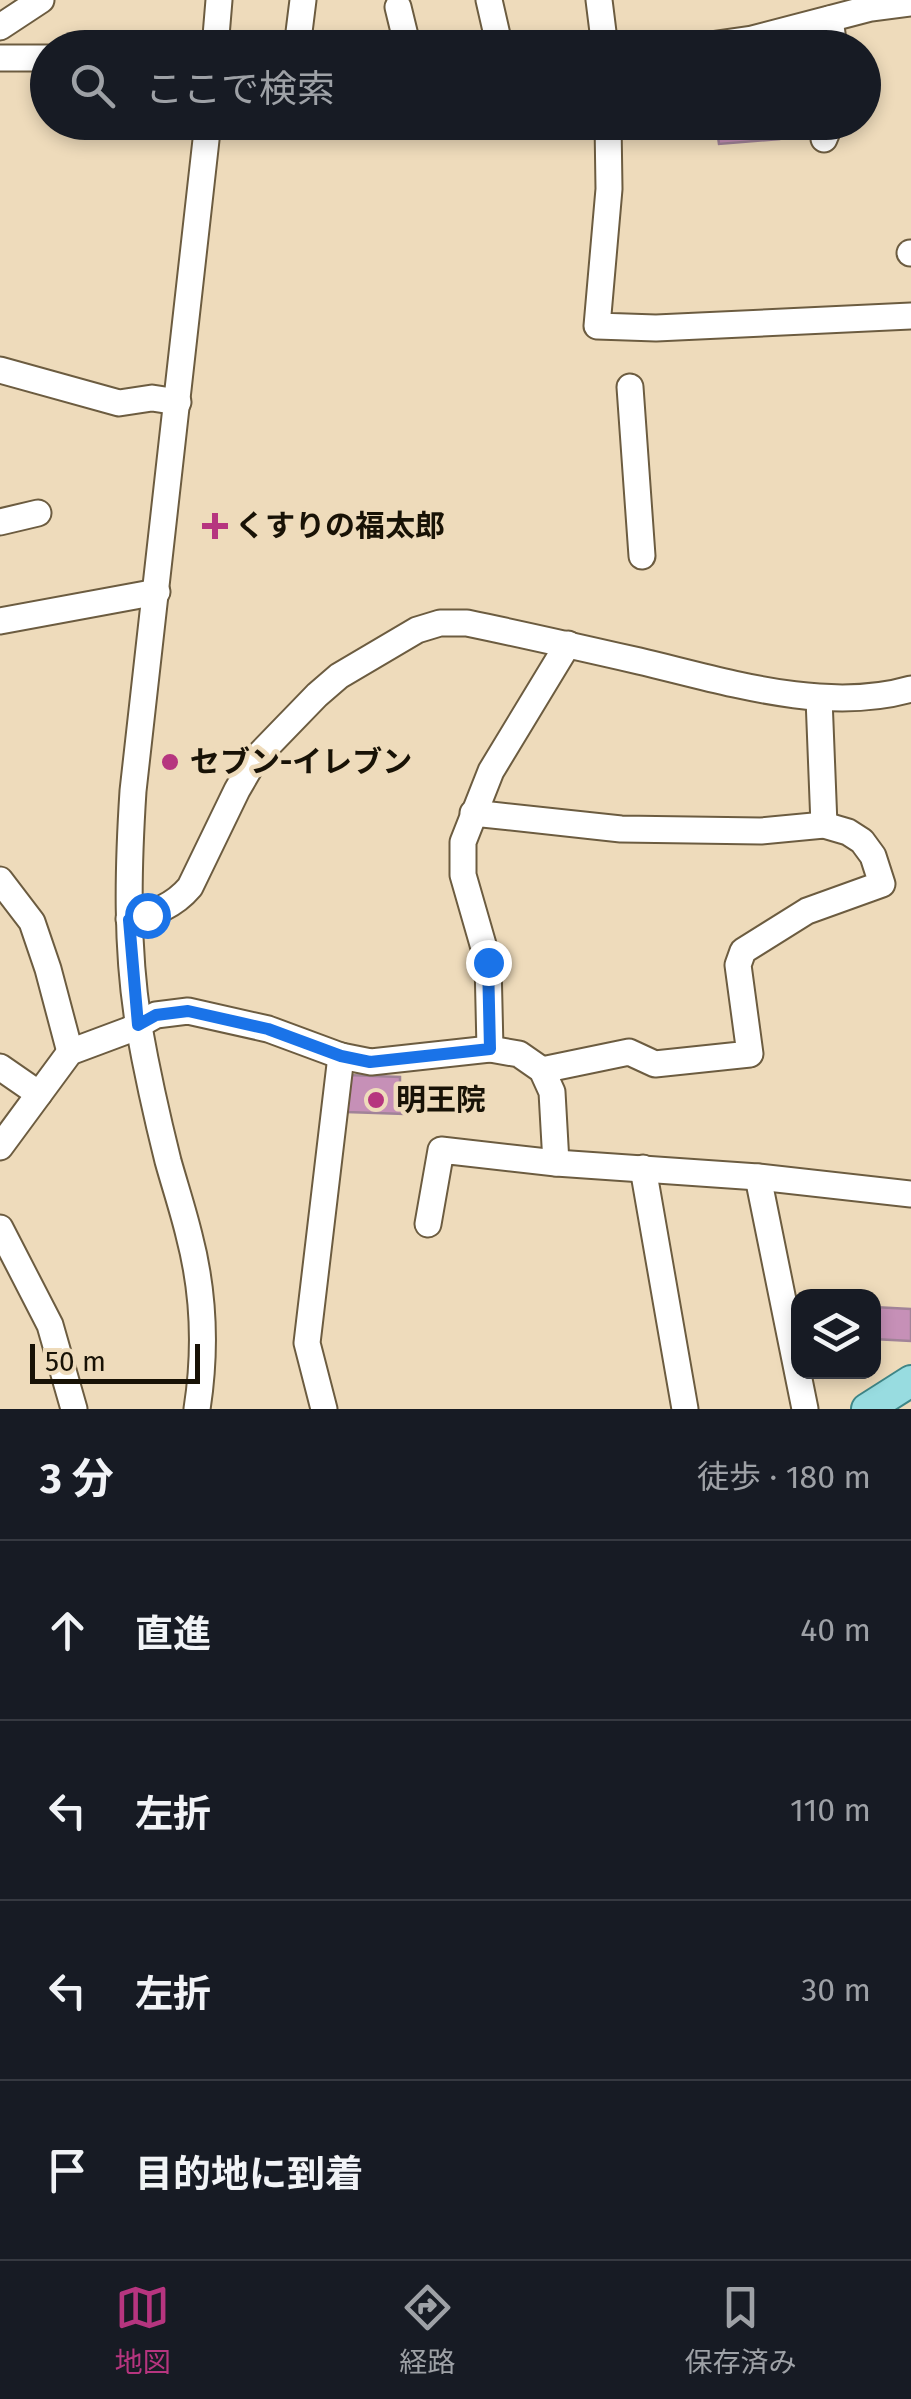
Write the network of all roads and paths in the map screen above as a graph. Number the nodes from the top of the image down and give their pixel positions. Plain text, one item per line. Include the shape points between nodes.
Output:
1 (42, 0) edge
2 (219, 0) edge
3 (302, 0) edge
4 (489, 0) edge
5 (599, 0) edge
6 (911, 3) edge
7 (398, 7) dead end
8 (830, 19) junction
9 (0, 28) edge
10 (217, 30) edge
11 (299, 30) edge
12 (404, 30) edge
13 (496, 30) edge
14 (603, 30) edge
15 (787, 30) edge
16 (832, 30) edge
17 (0, 58) edge
18 (30, 58) edge
19 (206, 140) edge
20 (608, 140) edge
21 (911, 316) edge
22 (0, 370) edge
23 (630, 387) dead end
24 (178, 402) junction
25 (38, 513) dead end
26 (0, 522) edge
27 (642, 556) dead end
28 (157, 592) junction
29 (0, 621) edge
30 (568, 644) junction
31 (911, 689) edge
32 (820, 698) junction
33 (473, 813) junction
34 (824, 826) junction
35 (0, 880) edge
36 (129, 920) junction
37 (138, 1025) junction
38 (490, 1049) junction
39 (70, 1052) junction
40 (341, 1056) junction
41 (0, 1067) edge
42 (542, 1070) junction
43 (39, 1094) junction
44 (0, 1147) edge
45 (556, 1163) junction
46 (643, 1168) junction
47 (758, 1177) junction
48 (911, 1194) edge
49 (428, 1224) dead end
50 (0, 1228) edge
51 (911, 1381) edge
52 (74, 1409) edge
53 (196, 1409) edge
54 (324, 1409) edge
55 (685, 1409) edge
56 (805, 1409) edge
57 (868, 1409) edge

1 - 9 street
2 - 10 street
3 - 11 street
4 - 13 street
5 - 14 street
6 - 8 street
7 - 12 street
8 - 15 street
8 - 16 street
17 - 18 street
19 - 24 street
20 - 21 street via 597,326
22 - 24 street via 118,403
23 - 27 street
24 - 28 street
25 - 26 street
28 - 29 street
28 - 36 street via 133,791
30 - 32 street
30 - 33 street
30 - 36 street via 440,623 339,676 255,759 182,898
31 - 32 street
32 - 34 street
33 - 34 street via 621,829
33 - 38 street via 462,876 488,962
34 - 42 street via 862,841 882,884 807,911 743,952 738,965 750,1054 655,1064 629,1052
35 - 39 street via 32,922
36 - 37 street
37 - 39 street
37 - 40 street via 188,1011 268,1029
37 - 53 street via 197,1274 203,1325
38 - 40 street via 370,1062
38 - 42 street via 519,1054
39 - 43 street
40 - 54 street via 307,1343
41 - 43 street
42 - 45 street via 552,1092
43 - 44 street
45 - 46 street
45 - 49 street via 441,1150
46 - 47 street
46 - 55 street
47 - 48 street
47 - 56 street
50 - 52 street via 50,1326
51 - 57 main road

